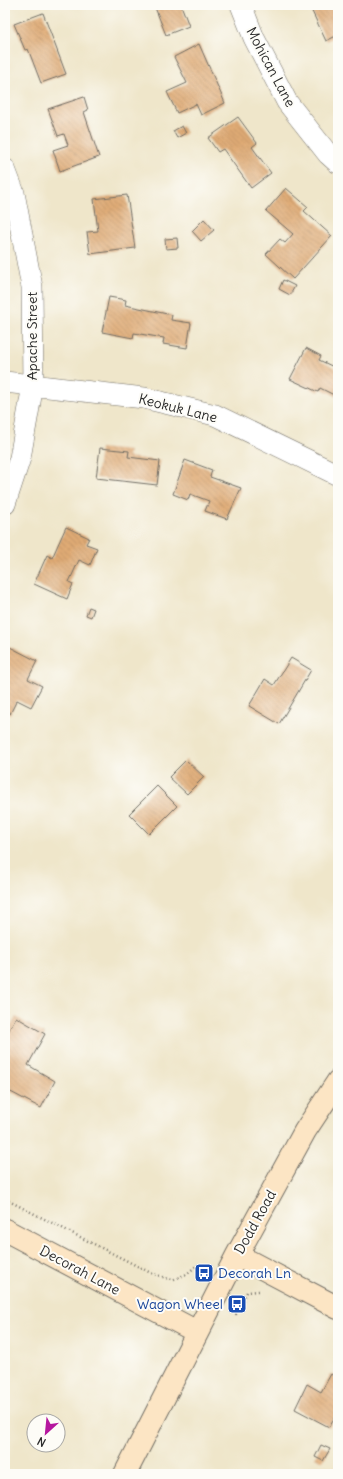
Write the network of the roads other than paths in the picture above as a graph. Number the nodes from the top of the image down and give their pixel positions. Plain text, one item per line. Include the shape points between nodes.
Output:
1 (241, 5) edge
2 (338, 163) edge
3 (5, 169) edge
4 (5, 382) edge
5 (33, 385) junction
6 (338, 475) edge
7 (5, 504) edge
8 (338, 1081) edge
9 (5, 1230) edge
10 (237, 1255) junction
11 (338, 1308) edge
12 (197, 1332) junction
13 (125, 1474) edge

1 - 2 street, Mohican Lane via 254,38 287,102
3 - 5 street, Apache Street via 14,193 32,287
4 - 5 street, Keokuk Lane
5 - 6 street, Keokuk Lane via 144,398 216,415
5 - 7 street, Apache Street via 20,458
8 - 10 main road, Dodd Road via 305,1131
9 - 12 main road, Decorah Lane
10 - 11 main road
10 - 12 main road, Dodd Road
12 - 13 main road, Dodd Road

